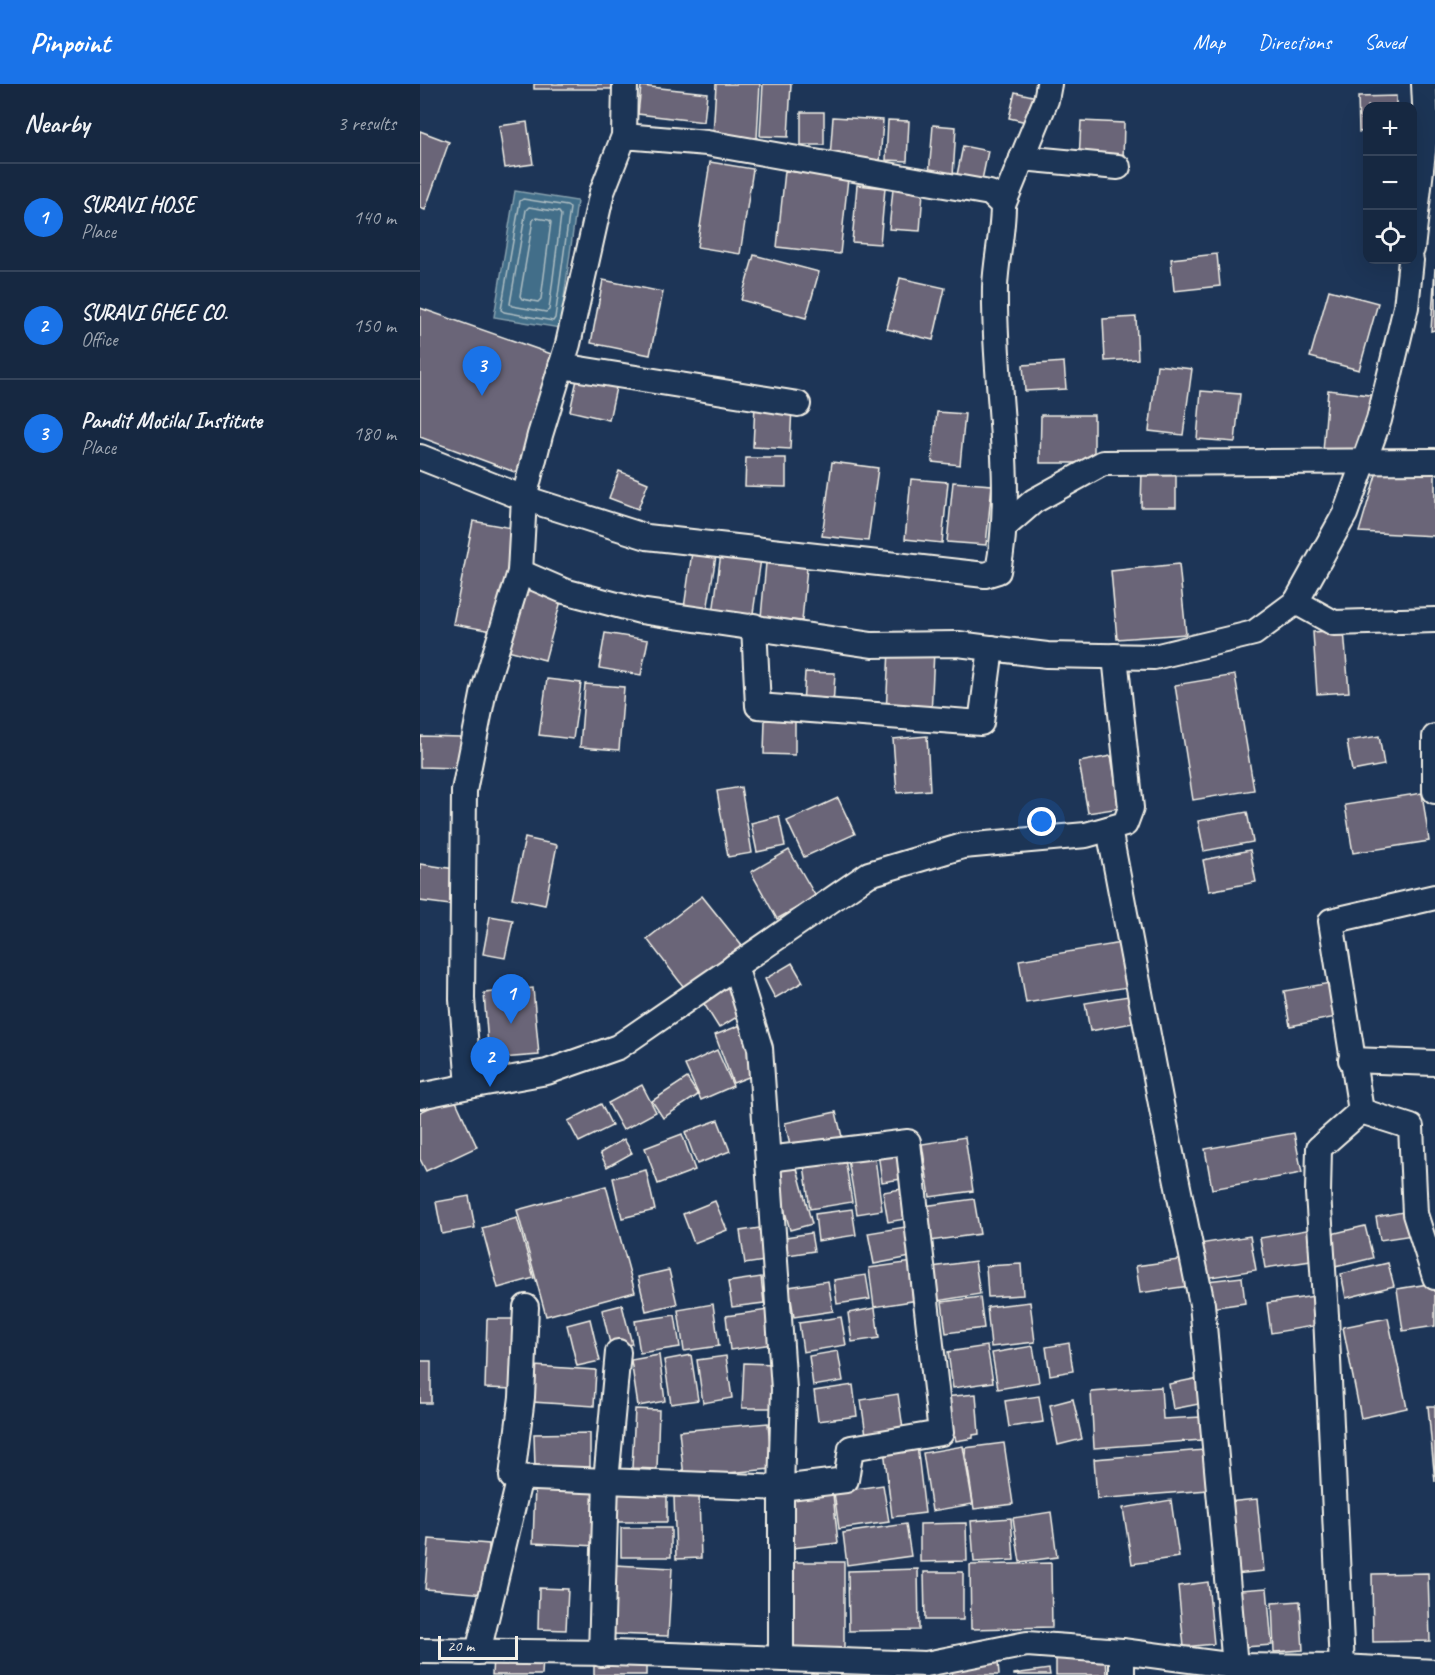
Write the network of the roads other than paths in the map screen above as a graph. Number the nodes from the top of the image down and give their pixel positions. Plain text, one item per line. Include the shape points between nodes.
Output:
1 (625, 84) edge
2 (1049, 84) edge
3 (1424, 84) edge
4 (624, 136) junction
5 (1022, 158) junction
6 (1118, 167) dead end
7 (1003, 205) junction
8 (1417, 211) edge
9 (1411, 264) edge
10 (561, 366) junction
11 (798, 404) dead end
12 (420, 457) edge
13 (1364, 461) junction
14 (1435, 461) edge
15 (524, 498) junction
16 (1004, 527) junction
17 (520, 572) junction
18 (1296, 602) junction
19 (1435, 620) edge
20 (754, 626) junction
21 (991, 648) junction
22 (1115, 656) junction
23 (1435, 737) edge
24 (1435, 791) edge
25 (1109, 830) junction
26 (1435, 897) edge
27 (735, 966) junction
28 (1352, 1060) junction
29 (1435, 1063) edge
30 (469, 1086) junction
31 (420, 1096) edge
32 (1361, 1111) junction
33 (768, 1159) junction
34 (1435, 1277) edge
35 (526, 1307) dead end
36 (618, 1352) dead end
37 (520, 1477) junction
38 (606, 1481) junction
39 (781, 1488) junction
40 (420, 1652) edge
41 (478, 1652) junction
42 (601, 1654) junction
43 (781, 1658) junction
44 (1122, 1663) edge
45 (1234, 1666) junction
46 (1342, 1667) junction
47 (927, 1669) edge
48 (1435, 1672) edge

1 - 4 street
2 - 5 street
3 - 8 street via 1426,125
4 - 7 street via 707,143 990,193
4 - 10 street via 602,192
5 - 6 street
5 - 7 street
7 - 16 street via 995,285
9 - 13 street via 1406,307 1379,420
10 - 11 street
10 - 15 street
12 - 15 street
13 - 14 street
13 - 16 street via 1103,463 1034,501
13 - 18 street via 1345,514
15 - 16 street via 647,537 985,575 998,571
15 - 17 street
17 - 20 street via 564,591 640,611
17 - 30 street via 484,690 464,790 462,999
18 - 19 street via 1334,623
18 - 22 street via 1254,633 1154,657
20 - 21 street via 872,645 958,644
20 - 21 street via 758,706 981,723
21 - 22 street via 1047,655
22 - 25 street via 1131,808 1125,824
23 - 24 street
25 - 27 street via 963,846 869,874
25 - 45 street via 1202,1304
26 - 28 street via 1331,921
27 - 30 street via 618,1047 547,1072
27 - 33 street via 760,1048
28 - 29 street
28 - 32 street
30 - 31 street
32 - 34 street via 1410,1127 1414,1214
32 - 46 street via 1318,1148
33 - 39 street via 784,1389
33 - 39 street via 908,1142 941,1433 851,1448 846,1480
35 - 37 street via 522,1397 512,1477
36 - 38 street
37 - 38 street
37 - 41 street
38 - 39 street
38 - 42 street
39 - 43 street
40 - 41 street
41 - 42 street
42 - 43 street
43 - 47 street
44 - 45 street
44 - 47 street via 1028,1644
45 - 46 street
46 - 48 street

